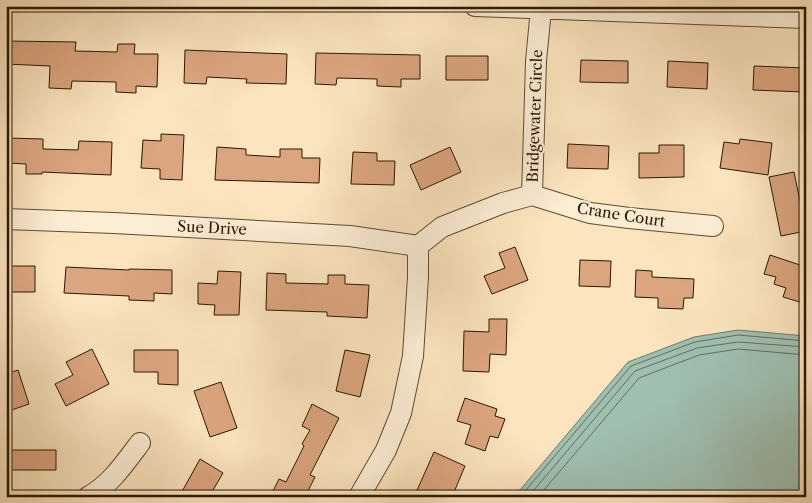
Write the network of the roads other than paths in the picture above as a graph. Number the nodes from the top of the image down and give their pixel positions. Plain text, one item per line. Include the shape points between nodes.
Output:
1 (475, 6) edge
2 (541, 9) junction
3 (806, 18) edge
4 (532, 195) junction
5 (6, 219) edge
6 (713, 226) dead end
7 (418, 246) junction
8 (140, 443) dead end
9 (88, 497) edge
10 (359, 497) edge

1 - 2 street
2 - 3 street
2 - 4 street, Bridgewater Circle
4 - 6 street, Crane Court via 590,213
4 - 7 street, Bridgewater Circle via 442,227
5 - 7 street, Sue Drive via 350,236
7 - 10 street via 414,356 401,413 386,450
8 - 9 street via 111,479

